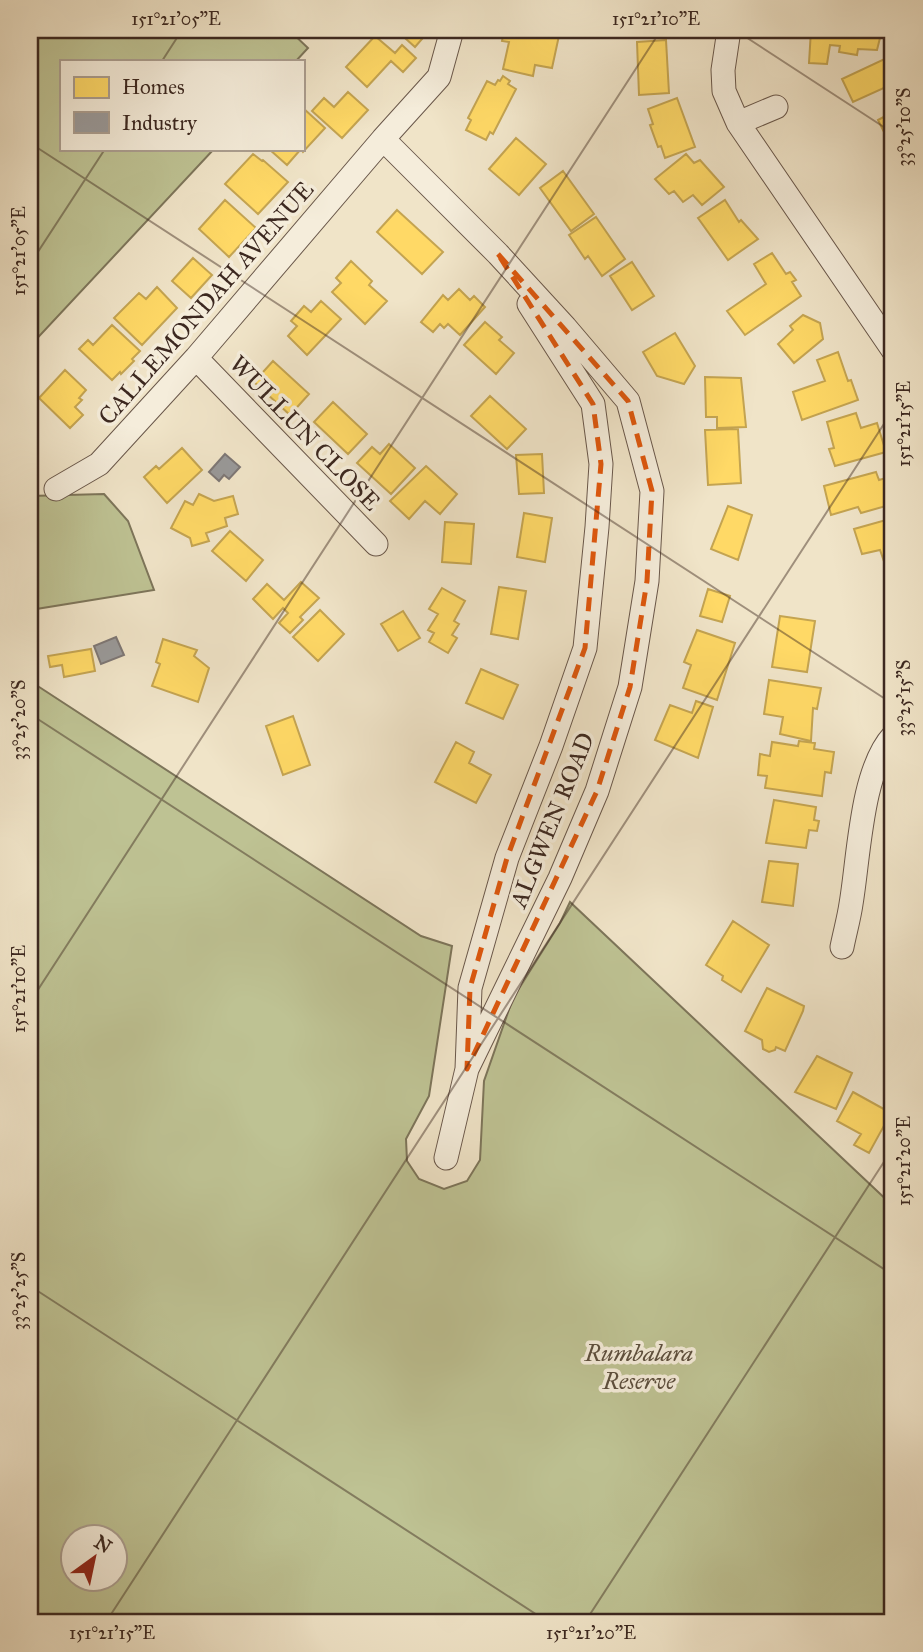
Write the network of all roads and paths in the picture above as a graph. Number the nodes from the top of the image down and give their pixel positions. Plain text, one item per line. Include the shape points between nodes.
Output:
1 (452, 30) edge
2 (729, 30) edge
3 (776, 107) dead end
4 (738, 123) junction
5 (383, 139) junction
6 (498, 254) junction
7 (893, 350) edge
8 (197, 358) junction
9 (56, 489) dead end
10 (376, 544) dead end
11 (893, 736) edge
12 (842, 947) dead end
13 (467, 1069) junction
14 (446, 1157) dead end

1 - 5 street, CALLEMONDAH AVENUE via 439,77
2 - 4 street via 724,90
3 - 4 street
4 - 7 street
5 - 6 street, ALGWEN ROAD
5 - 8 street, CALLEMONDAH AVENUE
6 - 13 street, ALGWEN ROAD via 593,404 601,464 585,648 507,858 470,988
6 - 13 street, ALGWEN ROAD via 628,401 652,491 647,581 630,687 597,791
8 - 9 street, CALLEMONDAH AVENUE via 99,464
8 - 10 street, WULLUN CLOSE
11 - 12 street via 874,768
13 - 14 street, ALGWEN ROAD

